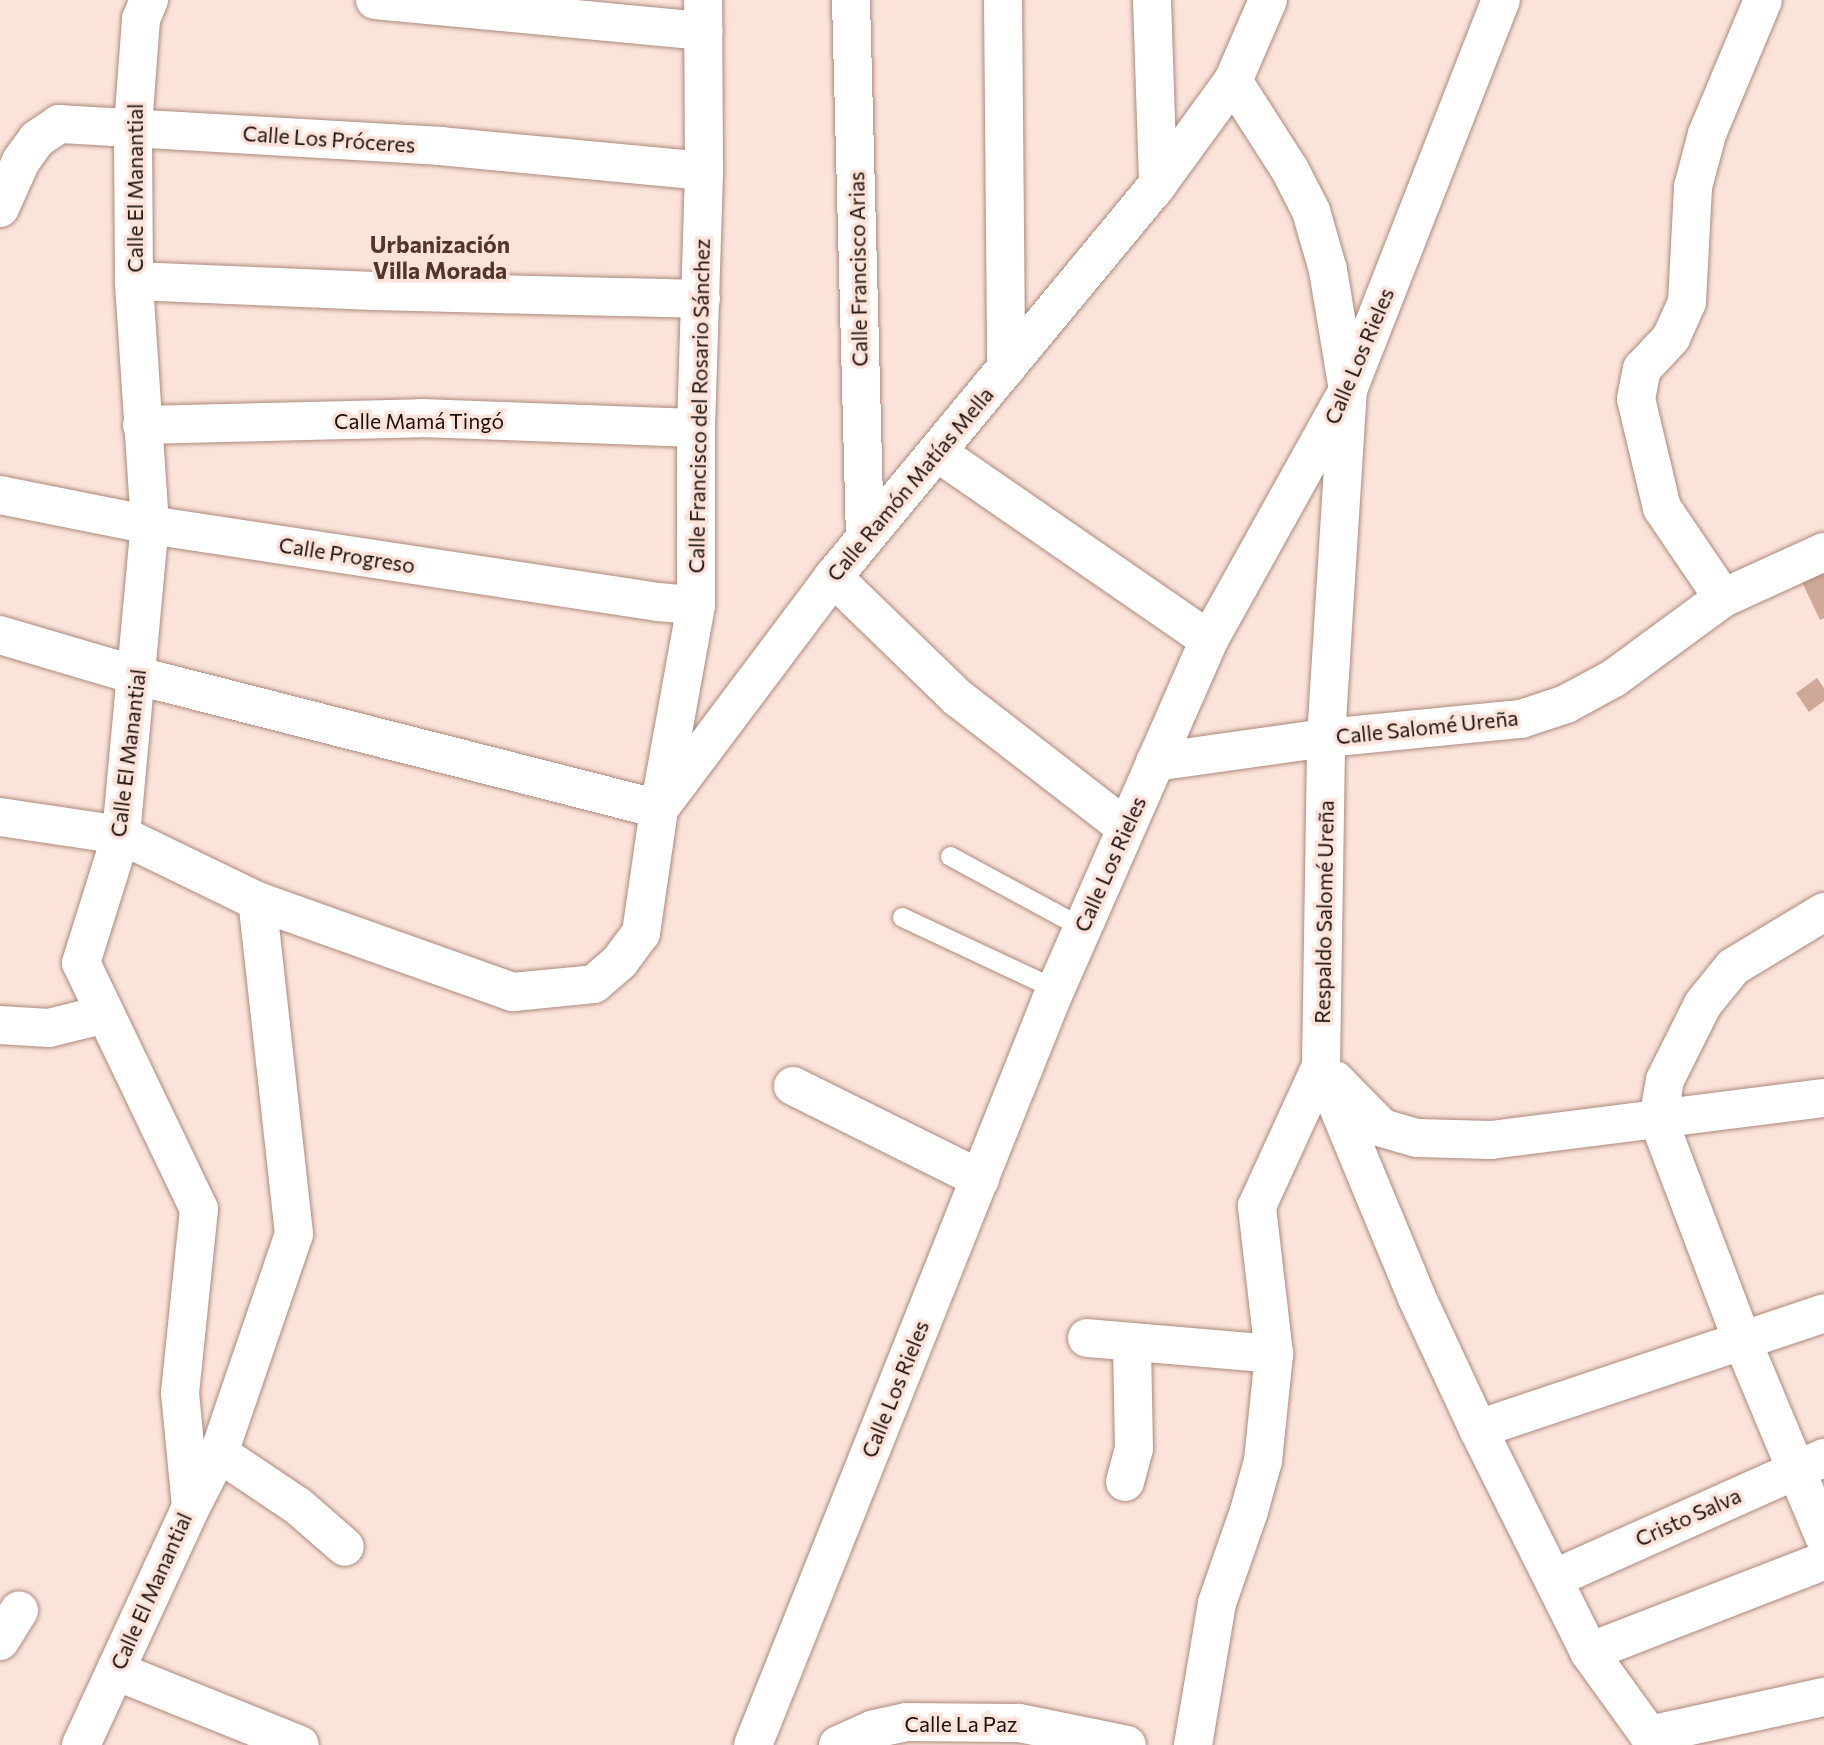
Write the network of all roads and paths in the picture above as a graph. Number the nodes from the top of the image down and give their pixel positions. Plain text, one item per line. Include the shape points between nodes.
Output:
1 (149, 0) edge
2 (375, 0) edge
3 (851, 0) edge
4 (1003, 0) edge
5 (1152, 0) edge
6 (1268, 0) edge
7 (1501, 0) edge
8 (1763, 0) edge
9 (413, 2) edge
10 (703, 15) edge
11 (1233, 81) junction
12 (133, 126) junction
13 (704, 171) junction
14 (1158, 184) junction
15 (0, 208) edge
16 (134, 281) junction
17 (701, 299) junction
18 (1006, 368) junction
19 (1348, 390) junction
20 (142, 425) junction
21 (696, 428) junction
22 (938, 453) junction
23 (0, 495) edge
24 (150, 525) junction
25 (865, 538) junction
26 (1824, 552) edge
27 (833, 576) junction
28 (1723, 598) junction
29 (696, 605) junction
30 (0, 635) edge
31 (1209, 640) junction
32 (138, 676) junction
33 (1326, 738) junction
34 (1155, 762) junction
35 (659, 809) junction
36 (0, 817) edge
37 (1126, 828) junction
38 (121, 835) junction
39 (950, 856) dead end
40 (257, 901) junction
41 (1824, 912) edge
42 (902, 917) dead end
43 (1083, 928) junction
44 (1056, 989) junction
45 (106, 1014) junction
46 (0, 1026) edge
47 (1321, 1066) junction
48 (793, 1086) dead end
49 (1824, 1098) edge
50 (1658, 1119) junction
51 (980, 1179) junction
52 (1824, 1313) edge
53 (1087, 1338) dead end
54 (1741, 1338) junction
55 (1132, 1342) junction
56 (1273, 1354) junction
57 (1478, 1429) junction
58 (219, 1453) junction
59 (1809, 1463) edge
60 (1125, 1482) dead end
61 (191, 1507) junction
62 (1824, 1536) edge
63 (345, 1547) dead end
64 (1824, 1561) edge
65 (1553, 1579) junction
66 (1589, 1652) junction
67 (116, 1671) junction
68 (1824, 1698) edge
69 (1018, 1734) edge
70 (1653, 1740) edge
71 (81, 1745) edge
72 (300, 1745) edge
73 (753, 1745) edge
74 (838, 1745) edge
75 (1127, 1745) edge
76 (1193, 1745) edge

1 - 12 street, Calle El Manantial via 141,19
2 - 9 street
3 - 25 street, Calle Francisco Arias
4 - 18 street
5 - 14 street
6 - 11 street, Calle Ramón Matías Mella
7 - 19 street, Calle Los Rieles
8 - 28 street via 1707,135 1693,187 1687,302 1671,338 1642,369 1636,399 1662,508
9 - 10 street
10 - 13 street, Calle Francisco del Rosario Sánchez
11 - 14 street, Calle Ramón Matías Mella
11 - 19 street, Respaldo Salomé Ureña via 1311,211 1328,270
12 - 13 street, Calle Los Próceres via 440,146
12 - 15 street, Calle Los Próceres via 59,124 37,139 21,161
12 - 16 street, Calle El Manantial
13 - 17 street, Calle Francisco del Rosario Sánchez
14 - 18 street, Calle Ramón Matías Mella
16 - 17 street
16 - 20 street, Calle El Manantial
17 - 21 street, Calle Francisco del Rosario Sánchez
18 - 22 street, Calle Ramón Matías Mella
19 - 31 street, Calle Los Rieles
19 - 33 street, Respaldo Salomé Ureña
20 - 21 street, Calle Mamá Tingó via 421,418
20 - 24 street, Calle El Manantial
21 - 29 street, Calle Francisco del Rosario Sánchez
22 - 25 street, Calle Ramón Matías Mella
22 - 31 street
23 - 24 street, Calle Progreso
24 - 29 street, Calle Progreso
24 - 32 street, Calle El Manantial
25 - 27 street, Calle Ramón Matías Mella
26 - 28 street, Calle Salomé Ureña
27 - 35 street, Calle Ramón Matías Mella
27 - 37 street via 958,698
28 - 33 street, Calle Salomé Ureña via 1614,678 1566,704 1521,719
29 - 35 street, Calle Francisco del Rosario Sánchez
30 - 32 street
31 - 34 street, Calle Los Rieles
32 - 35 street
32 - 38 street, Calle El Manantial
33 - 34 street, Calle Salomé Ureña
33 - 47 street, Respaldo Salomé Ureña
34 - 37 street, Calle Los Rieles
35 - 40 street, Calle Ramón Matías Mella via 641,933 620,961 594,984 513,992
36 - 38 street
37 - 43 street, Calle Los Rieles
38 - 40 street
38 - 45 street, Calle El Manantial via 81,963
39 - 43 lane
40 - 58 street via 294,1234
41 - 50 street via 1733,967 1703,1004 1665,1080
42 - 44 lane
43 - 44 street, Calle Los Rieles
44 - 51 street, Calle Los Rieles
45 - 46 street via 49,1028
45 - 61 street, Calle El Manantial via 200,1209 180,1393
47 - 50 street via 1382,1128 1407,1136 1491,1140
47 - 56 street, Respaldo Salomé Ureña via 1257,1206
47 - 57 street via 1417,1298
48 - 51 street
49 - 50 street
50 - 54 street
51 - 73 street, Calle Los Rieles
52 - 54 street
53 - 55 street
54 - 57 street
54 - 59 street
55 - 56 street
55 - 60 street via 1136,1412 1134,1449
56 - 76 street, Respaldo Salomé Ureña via 1263,1461 1217,1603
57 - 65 street
58 - 61 street
58 - 63 street via 298,1506
59 - 62 street
59 - 65 street, Cristo Salva
61 - 67 street, Calle El Manantial
64 - 66 street
65 - 66 street
66 - 70 street
67 - 71 street, Calle El Manantial
67 - 72 street
68 - 70 street
69 - 74 street, Calle La Paz via 906,1722 874,1729
69 - 75 street, Calle La Paz

